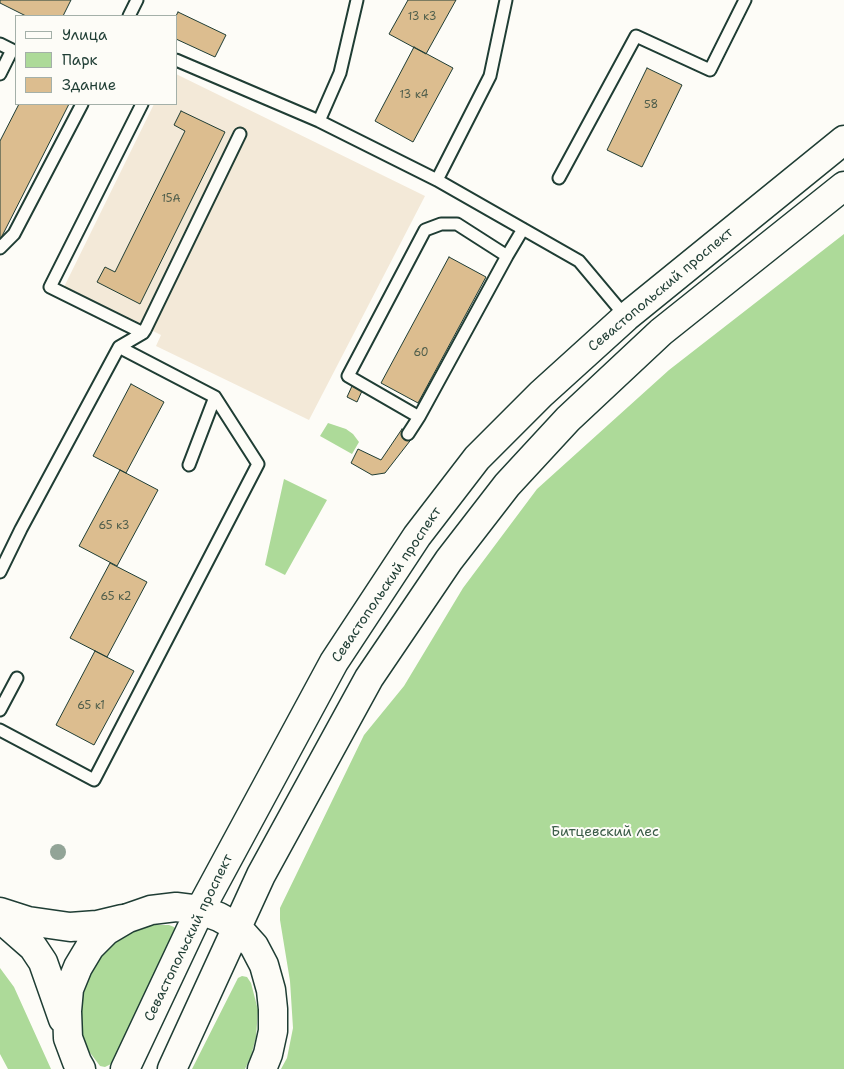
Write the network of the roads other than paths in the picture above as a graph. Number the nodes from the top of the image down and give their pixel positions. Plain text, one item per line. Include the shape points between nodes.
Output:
1 (137, 0) edge
2 (357, 0) edge
3 (506, 0) edge
4 (745, 0) edge
5 (129, 15) edge
6 (0, 44) edge
7 (178, 61) edge
8 (0, 74) edge
9 (81, 105) edge
10 (141, 105) edge
11 (319, 121) junction
12 (240, 134) dead end
13 (844, 140) edge
14 (559, 178) dead end
15 (437, 180) junction
16 (844, 186) edge
17 (523, 229) junction
18 (0, 248) edge
19 (507, 256) junction
20 (626, 317) junction
21 (143, 333) junction
22 (119, 347) junction
23 (215, 397) junction
24 (419, 417) junction
25 (408, 434) dead end
26 (189, 465) dead end
27 (0, 572) edge
28 (17, 678) dead end
29 (0, 710) edge
30 (0, 730) edge
31 (200, 910) junction
32 (0, 912) edge
33 (0, 918) edge
34 (128, 918) junction
35 (237, 927) junction
36 (68, 1038) junction
37 (81, 1069) edge
38 (125, 1069) edge
39 (172, 1069) edge
40 (262, 1069) edge

1 - 5 lane
2 - 11 lane via 340,73
3 - 15 lane via 490,76
4 - 14 lane via 710,70 636,36
6 - 8 lane via 12,50
7 - 11 lane
9 - 18 lane via 14,234
10 - 21 lane via 50,287
11 - 15 lane
12 - 21 lane
13 - 20 main road, Севастопольский проспект
15 - 17 lane
16 - 35 main road via 661,332 568,418 507,486 449,560 369,678 261,875
17 - 19 lane
17 - 20 lane via 579,261
19 - 24 lane
19 - 24 lane via 457,224 441,224 425,230 348,376
20 - 31 main road, Севастопольский проспект via 477,458 416,536 334,662
21 - 22 lane
22 - 23 lane
22 - 27 lane
23 - 26 lane
23 - 30 lane via 258,464 94,780
24 - 25 lane
28 - 29 lane
31 - 34 main road via 176,907 151,910
31 - 35 main road
31 - 38 main road, Севастопольский проспект
32 - 34 main road via 28,921 70,927
33 - 36 main road via 26,941 42,962
34 - 36 main road via 106,931 90,947 78,967 69,988
35 - 39 main road
35 - 40 main road via 254,946 271,990 273,1031
36 - 37 main road

